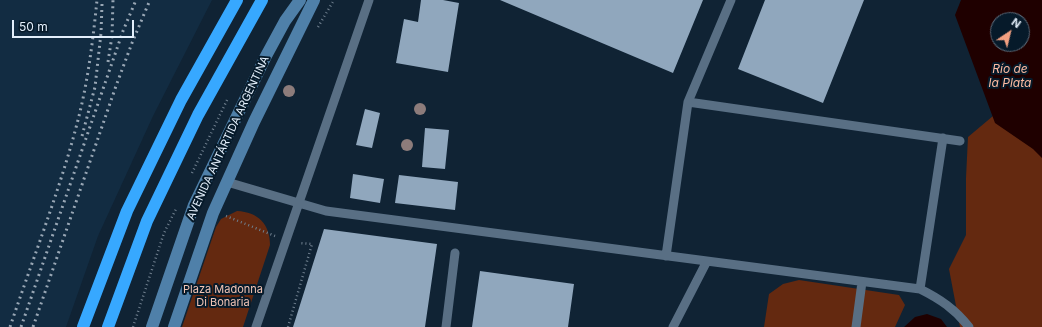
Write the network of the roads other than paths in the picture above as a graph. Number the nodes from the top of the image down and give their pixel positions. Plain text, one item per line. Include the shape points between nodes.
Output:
1 (237, 0) edge
2 (262, 0) edge
3 (300, 0) edge
4 (314, 0) edge
5 (369, 0) edge
6 (731, 0) edge
7 (688, 102) junction
8 (944, 138) junction
9 (960, 141) dead end
10 (227, 182) junction
11 (299, 204) junction
12 (455, 253) dead end
13 (666, 256) junction
14 (707, 261) junction
15 (862, 282) junction
16 (920, 289) junction
17 (82, 327) edge
18 (108, 327) edge
19 (152, 327) edge
20 (174, 327) edge
21 (256, 327) edge
22 (446, 327) edge
23 (673, 327) edge
24 (856, 327) edge
25 (969, 327) edge

1 - 17 highway via 181,100 127,212
2 - 18 highway via 198,115 147,221
3 - 19 main road, AVENIDA ANTÁRTIDA ARGENTINA via 266,56 194,205
4 - 10 main road, AVENIDA ANTÁRTIDA ARGENTINA
5 - 11 lane
6 - 7 lane
7 - 8 lane
7 - 13 lane
8 - 9 lane
8 - 16 lane
10 - 11 lane
10 - 20 main road, AVENIDA ANTÁRTIDA ARGENTINA via 213,213
11 - 13 lane via 326,211
11 - 21 lane
12 - 22 lane
13 - 14 lane
14 - 15 lane
14 - 23 lane
15 - 16 lane
15 - 24 lane
16 - 25 lane via 940,298 962,317

